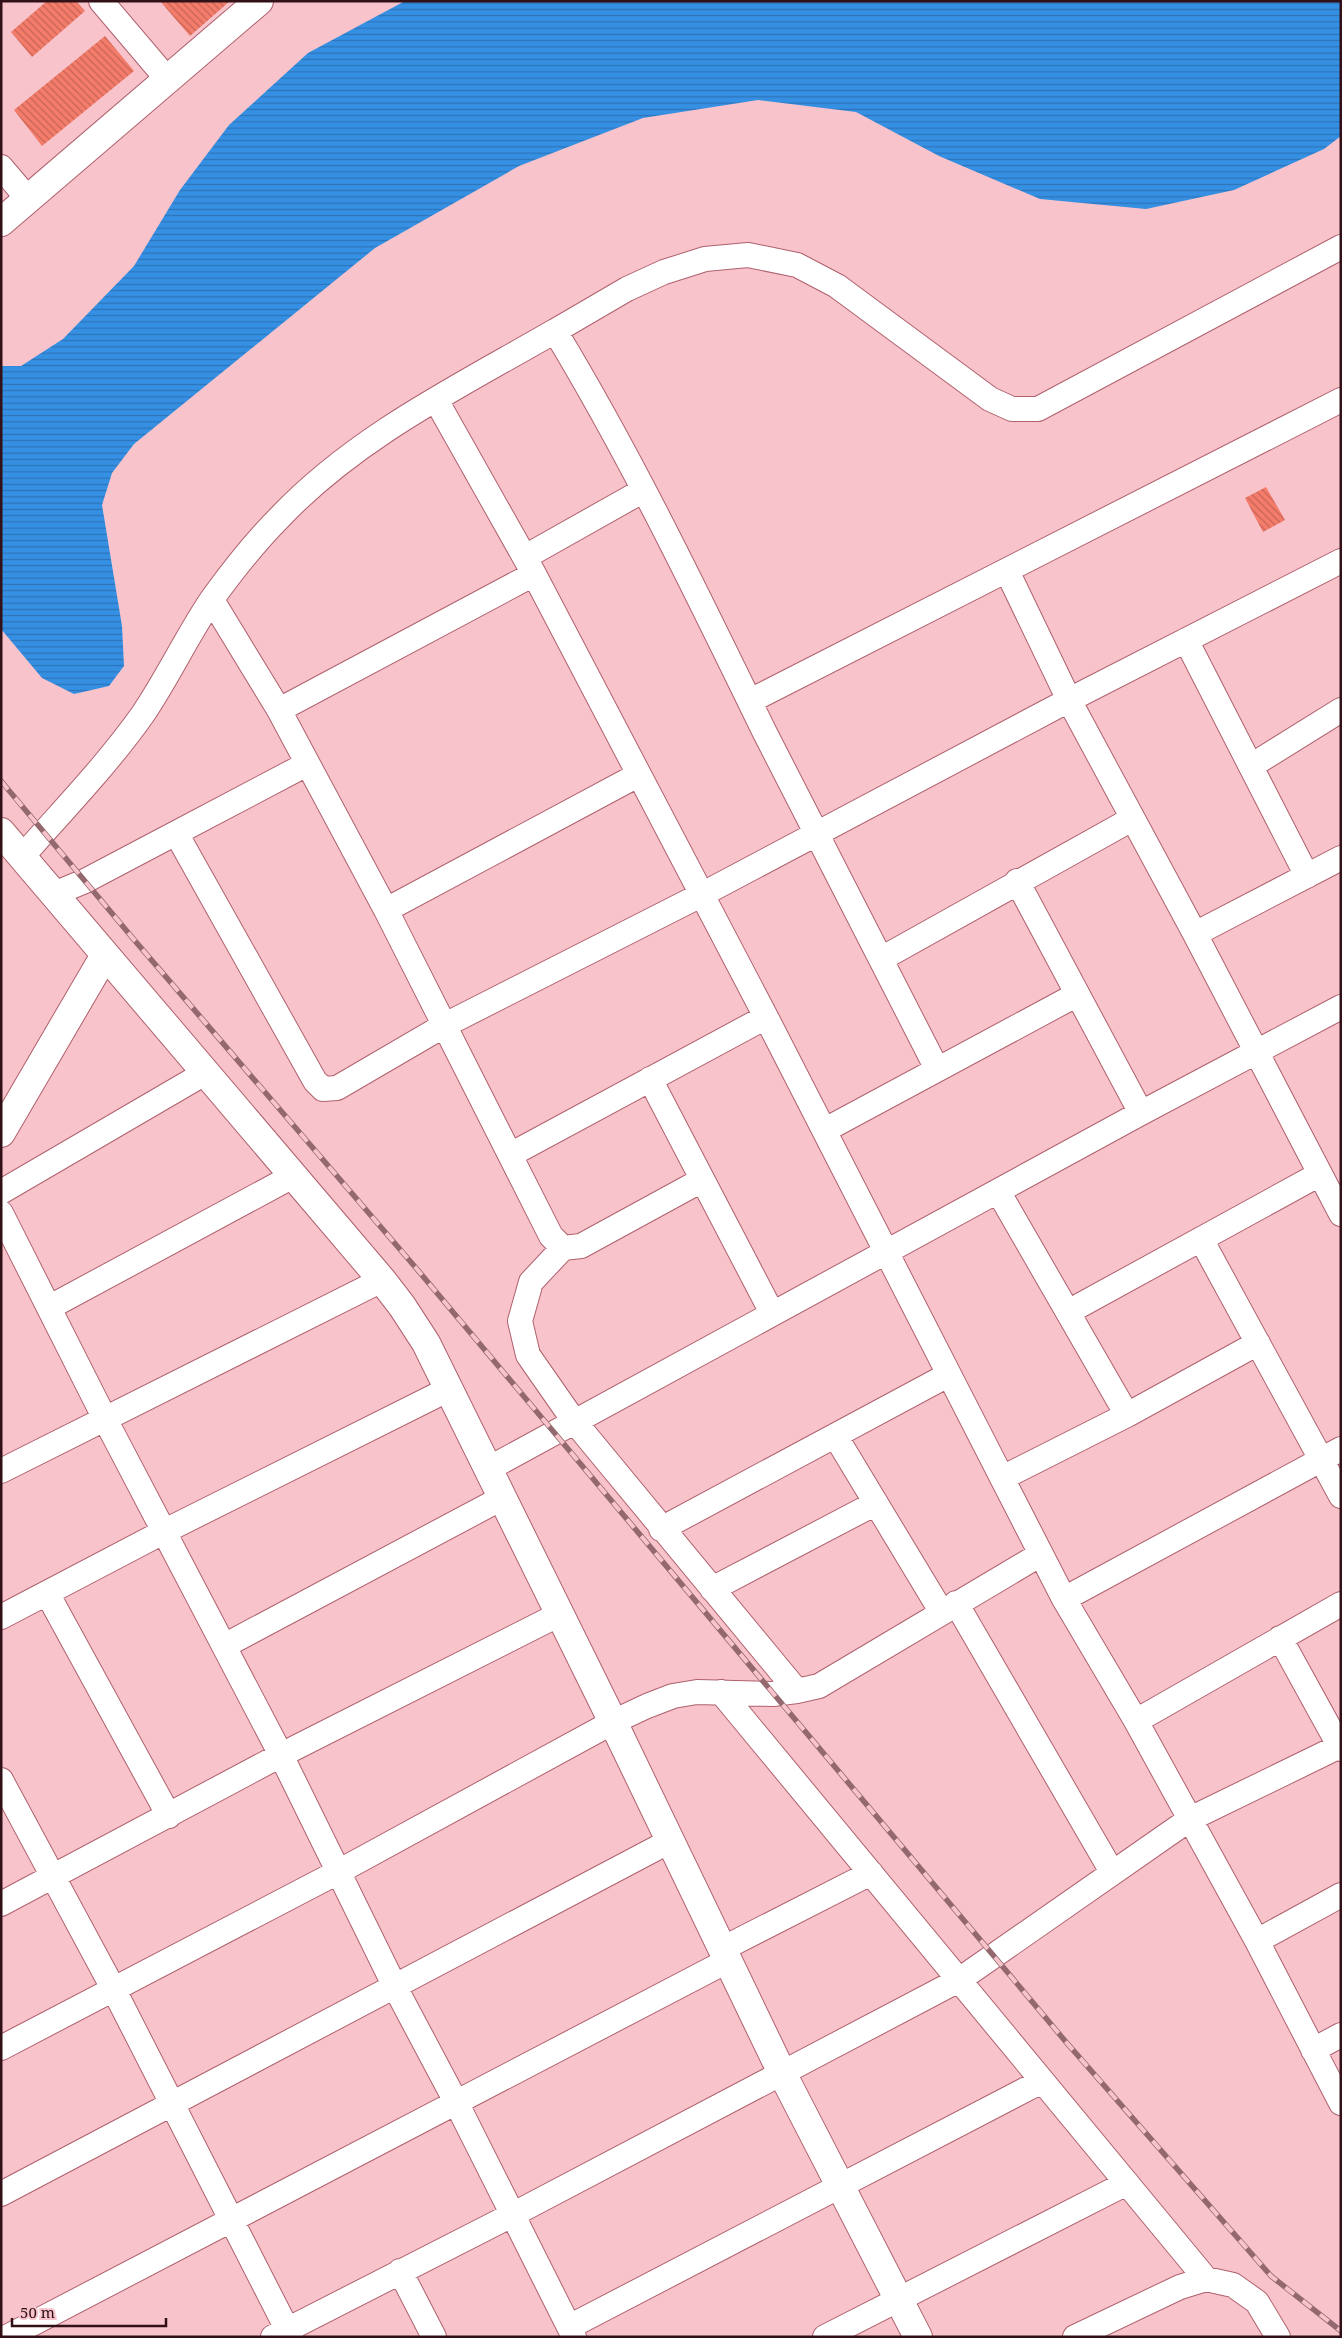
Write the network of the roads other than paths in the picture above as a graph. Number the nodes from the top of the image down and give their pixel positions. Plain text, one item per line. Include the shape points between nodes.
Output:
1 (101, 1) edge
2 (259, 1) edge
3 (168, 80) junction
4 (1, 167) edge
5 (28, 199) junction
6 (1, 222) edge
7 (1341, 247) edge
8 (555, 331) junction
9 (436, 400) junction
10 (1341, 400) edge
11 (644, 490) junction
12 (1341, 561) edge
13 (529, 566) junction
14 (1007, 571) junction
15 (212, 600) junction
16 (1186, 640) junction
17 (1069, 700) junction
18 (750, 701) junction
19 (279, 710) junction
20 (1341, 710) edge
21 (307, 764) junction
22 (1252, 766) junction
23 (638, 775) junction
24 (1132, 819) junction
25 (1, 832) edge
26 (176, 833) junction
27 (816, 834) junction
28 (22, 857) junction
29 (1341, 858) edge
30 (1306, 876) junction
31 (1017, 882) junction
32 (54, 894) junction
33 (701, 895) junction
34 (386, 910) junction
35 (1195, 934) junction
36 (105, 955) junction
37 (881, 960) junction
38 (1076, 994) junction
39 (1341, 1007) edge
40 (766, 1017) junction
41 (445, 1025) junction
42 (1257, 1052) junction
43 (937, 1069) junction
44 (205, 1073) junction
45 (650, 1080) junction
46 (1141, 1113) junction
47 (825, 1130) junction
48 (1, 1133) edge
49 (510, 1155) junction
50 (1318, 1175) junction
51 (293, 1176) junction
52 (702, 1180) junction
53 (998, 1191) junction
54 (1, 1192) edge
55 (1, 1213) edge
56 (1341, 1214) edge
57 (1201, 1239) junction
58 (563, 1248) junction
59 (887, 1250) junction
60 (382, 1280) junction
61 (50, 1307) junction
62 (1068, 1312) junction
63 (772, 1313) junction
64 (1258, 1343) junction
65 (948, 1375) junction
66 (449, 1389) junction
67 (1127, 1415) junction
68 (105, 1419) junction
69 (574, 1421) junction
70 (836, 1437) junction
71 (1331, 1454) edge
72 (488, 1468) junction
73 (1, 1471) edge
74 (1002, 1478) junction
75 (1341, 1496) edge
76 (502, 1498) junction
77 (876, 1502) junction
78 (661, 1529) junction
79 (164, 1530) junction
80 (1041, 1554) junction
81 (712, 1589) junction
82 (47, 1593) junction
83 (1064, 1599) junction
84 (1341, 1604) edge
85 (948, 1607) junction
86 (560, 1614) junction
87 (1, 1618) edge
88 (1280, 1638) junction
89 (224, 1646) junction
90 (797, 1691) junction
91 (721, 1692) junction
92 (1136, 1721) junction
93 (613, 1722) junction
94 (1340, 1747) edge
95 (281, 1755) junction
96 (1, 1780) edge
97 (169, 1816) junction
98 (1190, 1819) junction
99 (670, 1841) junction
100 (338, 1872) junction
101 (1112, 1872) junction
102 (871, 1873) junction
103 (54, 1876) junction
104 (1341, 1895) edge
105 (1, 1904) edge
106 (1257, 1941) junction
107 (725, 1955) junction
108 (959, 1980) junction
109 (395, 1987) junction
110 (114, 1990) junction
111 (1341, 2035) edge
112 (1, 2048) edge
113 (1313, 2050) junction
114 (782, 2073) junction
115 (1042, 2080) junction
116 (456, 2102) junction
117 (1341, 2103) edge
118 (173, 2105) junction
119 (1127, 2183) junction
120 (840, 2187) junction
121 (1, 2194) edge
122 (512, 2215) junction
123 (230, 2219) junction
124 (400, 2271) junction
125 (1206, 2279) junction
126 (898, 2298) junction
127 (572, 2332) edge
128 (284, 2334) edge
129 (7, 2337) edge
130 (434, 2337) edge
131 (825, 2337) edge
132 (918, 2337) edge
133 (1075, 2337) edge
134 (1278, 2337) edge

1 - 3 street
2 - 3 main road
3 - 5 main road
4 - 5 street
5 - 6 main road
7 - 8 street via 1038,409 1012,409 990,399 837,286 797,265 748,256 705,259 664,272
8 - 9 street
8 - 11 street
9 - 13 street
9 - 15 street via 367,442 317,482 241,560
10 - 14 street
11 - 13 street
11 - 18 street
12 - 16 street
13 - 19 street
13 - 23 street
14 - 17 street
14 - 18 street
15 - 19 street
15 - 28 street via 142,714 103,765
16 - 17 street
16 - 22 street
17 - 24 street
17 - 27 street
18 - 27 street
19 - 21 street
20 - 22 street
21 - 26 street
21 - 34 street
22 - 30 street
23 - 33 street
23 - 34 street
24 - 31 street
24 - 35 street
25 - 28 main road
26 - 32 street
26 - 41 street via 315,1081 324,1089 336,1088
27 - 33 street
27 - 37 street
28 - 32 main road
29 - 30 street
30 - 35 street
31 - 37 street
31 - 38 street
32 - 36 main road
33 - 40 street
33 - 41 street
34 - 41 street
35 - 42 street
36 - 44 main road
36 - 48 main road
37 - 43 street
38 - 43 street
38 - 46 street
39 - 42 street
40 - 45 street
40 - 47 street
41 - 49 street
42 - 46 street
42 - 50 street
43 - 47 street
44 - 51 main road
44 - 54 street
45 - 49 street
45 - 52 street
46 - 53 street
47 - 59 street
49 - 58 street via 551,1236
50 - 56 street
50 - 57 street
51 - 60 main road
51 - 61 street
52 - 58 street via 581,1246
52 - 63 street
53 - 59 street
53 - 62 street
55 - 61 street
57 - 62 street
57 - 64 street
58 - 69 street via 531,1282 520,1321 528,1355
59 - 63 street
59 - 65 street
60 - 66 main road via 426,1343
60 - 68 street
61 - 68 street
62 - 67 street
63 - 69 street
64 - 67 street
64 - 71 street
65 - 70 street
65 - 74 street
66 - 72 main road
66 - 79 street
67 - 74 street
68 - 73 street
68 - 79 street
69 - 72 street
69 - 78 street
70 - 77 street
70 - 78 street
71 - 75 street
71 - 83 street
72 - 76 main road
74 - 80 street
76 - 86 main road
76 - 89 street
77 - 81 street
77 - 85 street
78 - 81 street
79 - 82 street
79 - 89 street
80 - 83 street
80 - 85 street
81 - 90 street
82 - 87 street
82 - 97 street
83 - 92 street
84 - 88 street
85 - 90 street via 818,1686
85 - 101 street
86 - 93 main road
86 - 95 street
88 - 92 street
88 - 94 street
89 - 95 street
90 - 91 street via 773,1694
91 - 93 street via 672,1696
91 - 102 street
92 - 98 street
93 - 99 main road
93 - 100 street
94 - 98 street
95 - 97 street
95 - 100 street
96 - 103 street
97 - 103 street
98 - 101 street
98 - 106 street
99 - 107 main road
99 - 109 street
100 - 109 street
100 - 110 street
101 - 108 street
102 - 107 street
102 - 108 street
103 - 105 street
103 - 110 street
104 - 106 street
106 - 113 street
107 - 114 main road
107 - 116 street
108 - 114 street
108 - 115 street
109 - 116 street
109 - 118 street
110 - 112 street
110 - 118 street
111 - 113 street
113 - 117 street
114 - 120 main road
114 - 122 street
115 - 119 street
115 - 120 street
116 - 122 street
116 - 123 street
118 - 121 street
118 - 123 street
119 - 125 street
119 - 126 street
120 - 126 main road
120 - 127 street
122 - 124 street
122 - 127 street
123 - 128 street
123 - 129 street
124 - 128 street
124 - 130 street
125 - 133 street via 1180,2287
125 - 134 street via 1233,2285 1257,2302
126 - 131 street
126 - 132 main road

